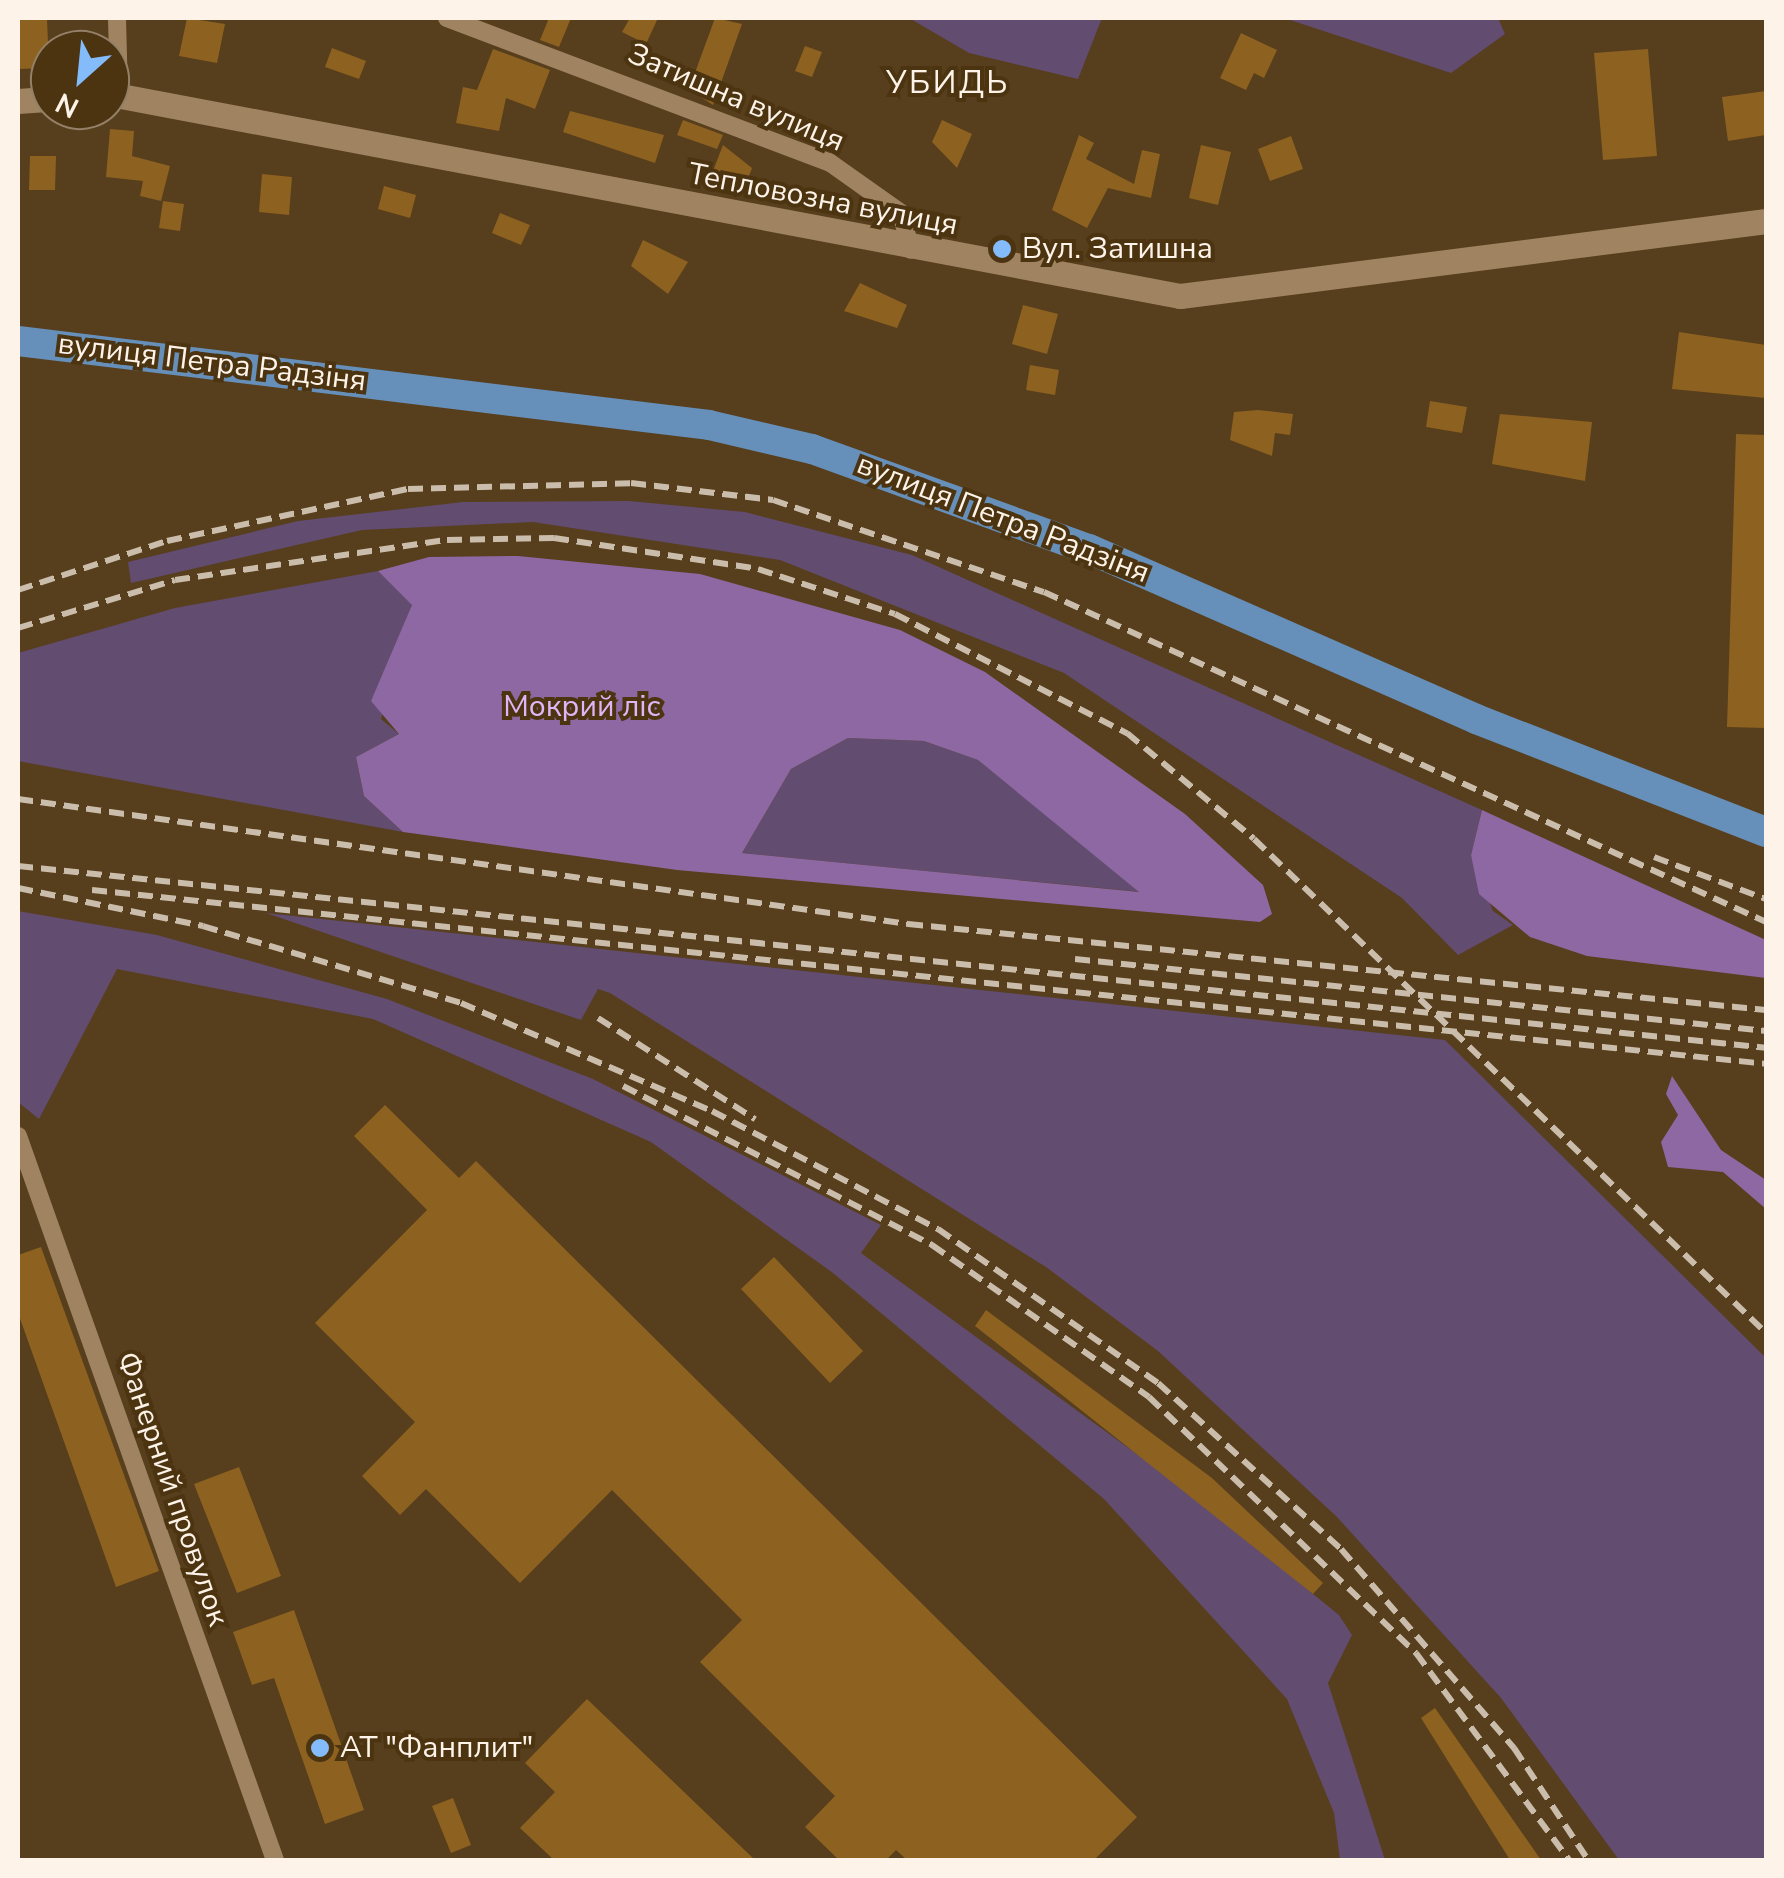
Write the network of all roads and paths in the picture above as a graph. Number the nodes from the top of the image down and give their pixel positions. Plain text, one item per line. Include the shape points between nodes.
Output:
1 (448, 18) edge
2 (130, 96) edge
3 (1766, 220) edge
4 (910, 250) junction
5 (18, 341) edge
6 (1766, 832) edge
7 (18, 1136) edge
8 (275, 1860) edge

1 - 4 street, Затишна вулиця via 829,162 900,213
2 - 4 street, Тепловозна вулиця
3 - 4 street, Тепловозна вулиця via 1180,296
5 - 6 main road, вулиця Петра Радзіня via 710,425 812,449 998,512 1476,720
7 - 8 street, Фанерний провулок

